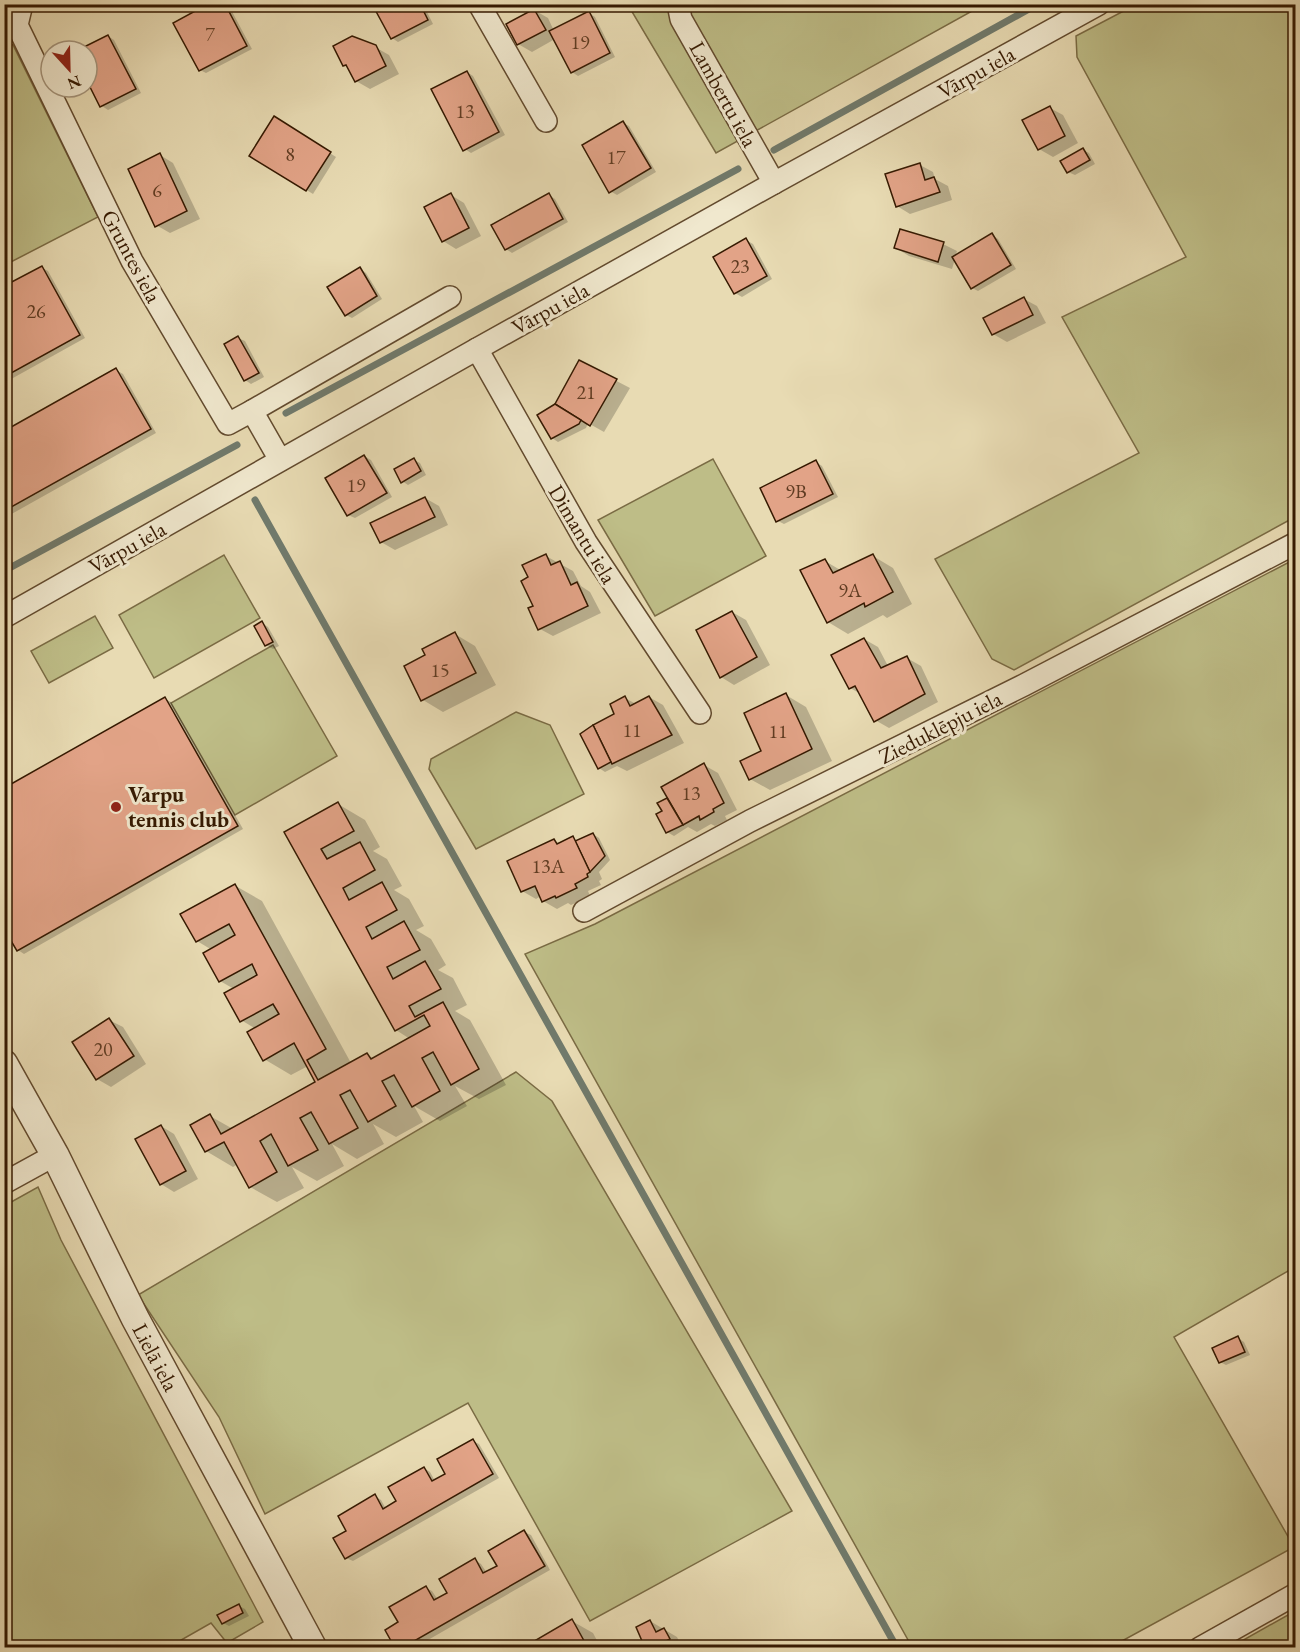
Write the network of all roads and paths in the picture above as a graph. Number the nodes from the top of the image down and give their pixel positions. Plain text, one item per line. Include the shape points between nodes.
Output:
1 (479, 4) edge
2 (678, 4) edge
3 (1099, 4) edge
4 (15, 19) edge
5 (546, 121) dead end
6 (774, 183) junction
7 (450, 297) dead end
8 (477, 349) junction
9 (252, 411) junction
10 (280, 460) junction
11 (1296, 543) edge
12 (4, 617) edge
13 (700, 713) dead end
14 (584, 910) dead end
15 (4, 1064) edge
16 (55, 1155) junction
17 (4, 1183) edge
18 (1296, 1594) edge
19 (313, 1647) edge
20 (1200, 1647) edge

1 - 5 street
2 - 6 street, Lambertu iela via 681,19
3 - 6 street, Vārpu iela
4 - 9 street, Gruntes iela via 132,261 228,424
6 - 8 street, Vārpu iela
7 - 9 street
8 - 10 street, Vārpu iela
8 - 13 street, Dimantu iela via 586,542
9 - 10 street
10 - 12 street, Vārpu iela
11 - 14 street, Zieduklēpju iela via 1024,686 750,821
15 - 16 street, Lielā iela
16 - 17 street
16 - 19 street, Lielā iela via 135,1318
18 - 20 street

